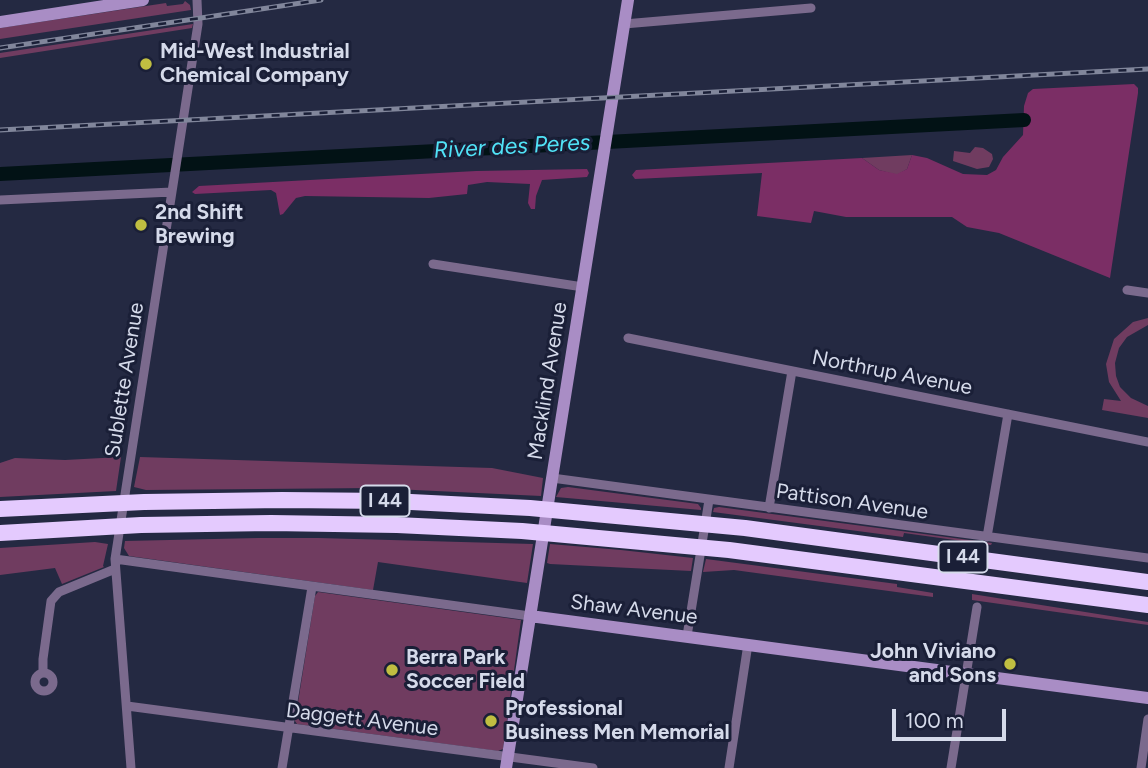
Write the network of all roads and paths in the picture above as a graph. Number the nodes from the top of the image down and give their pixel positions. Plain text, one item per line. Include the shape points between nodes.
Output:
1 (143, 0) edge
2 (197, 0) edge
3 (628, 0) edge
4 (811, 8) dead end
5 (0, 22) edge
6 (624, 24) junction
7 (173, 188) junction
8 (0, 200) edge
9 (433, 264) dead end
10 (583, 287) junction
11 (1127, 290) dead end
12 (1148, 293) edge
13 (628, 338) dead end
14 (792, 370) junction
15 (1008, 414) junction
16 (1148, 442) edge
17 (552, 478) junction
18 (709, 500) junction
19 (769, 508) junction
20 (0, 509) edge
21 (0, 533) edge
22 (987, 537) junction
23 (1148, 558) edge
24 (115, 564) junction
25 (1148, 582) edge
26 (312, 587) junction
27 (1148, 605) edge
28 (977, 607) dead end
29 (530, 616) junction
30 (687, 636) junction
31 (748, 644) junction
32 (43, 673) dead end
33 (965, 673) junction
34 (1148, 698) edge
35 (127, 706) junction
36 (1148, 719) edge
37 (289, 728) junction
38 (507, 762) edge
39 (131, 768) edge
40 (282, 768) edge
41 (593, 768) edge
42 (729, 768) edge
43 (951, 768) edge
44 (1141, 768) edge

1 - 5 street
2 - 7 street, Sublette Avenue via 198,24
3 - 6 street, Macklind Avenue
4 - 6 street
6 - 10 street, Macklind Avenue
7 - 8 street
7 - 24 street, Sublette Avenue
9 - 10 street
10 - 17 street, Macklind Avenue
11 - 12 street
13 - 14 street, Northrup Avenue
14 - 15 street, Northrup Avenue
14 - 19 street
15 - 16 street, Northrup Avenue
15 - 22 street
17 - 18 street, Pattison Avenue
17 - 29 street, Macklind Avenue
18 - 19 street, Pattison Avenue
18 - 30 street
19 - 22 street, Pattison Avenue
20 - 25 highway, I 44 via 144,502 364,501 584,512 745,528
21 - 27 highway, I 44 via 141,525 356,524 563,534 729,550
22 - 23 street, Pattison Avenue
24 - 26 street, Shaw Avenue
24 - 32 street via 51,600
24 - 35 street, Sublette Avenue
26 - 29 street, Shaw Avenue
26 - 37 street
28 - 33 street
29 - 30 street, Shaw Avenue
29 - 38 street, Macklind Avenue
30 - 31 street, Shaw Avenue
31 - 33 street, Shaw Avenue
31 - 42 street
33 - 34 street, Shaw Avenue
33 - 43 street
35 - 37 street, Daggett Avenue
35 - 39 street, Sublette Avenue
36 - 44 street
37 - 38 street, Daggett Avenue
37 - 40 street
38 - 41 street, Daggett Avenue

